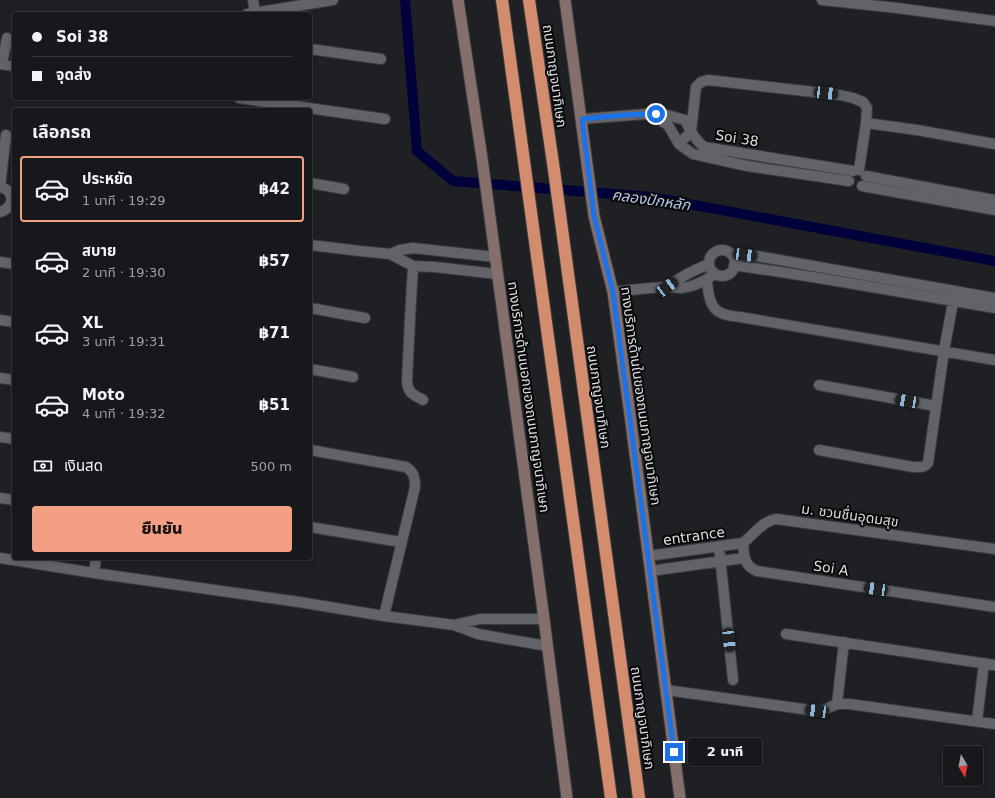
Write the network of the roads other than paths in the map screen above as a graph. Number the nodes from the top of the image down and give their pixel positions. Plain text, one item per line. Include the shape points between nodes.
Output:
1 (253, 0) edge
2 (333, 0) edge
3 (458, 0) edge
4 (502, 0) edge
5 (528, 0) edge
6 (566, 0) edge
7 (822, 0) edge
8 (898, 4) edge
9 (252, 12) edge
10 (264, 12) edge
11 (995, 21) edge
12 (7, 38) edge
13 (312, 49) edge
14 (381, 59) dead end
15 (1, 64) edge
16 (12, 66) edge
17 (253, 100) edge
18 (309, 108) edge
19 (312, 108) edge
20 (656, 114) junction
21 (385, 119) dead end
22 (582, 119) junction
23 (866, 123) junction
24 (691, 132) junction
25 (7, 135) edge
26 (679, 144) junction
27 (995, 144) edge
28 (703, 151) junction
29 (859, 172) junction
30 (849, 181) junction
31 (312, 183) edge
32 (862, 186) junction
33 (344, 189) dead end
34 (12, 197) edge
35 (995, 200) edge
36 (12, 202) edge
37 (995, 210) edge
38 (0, 212) edge
39 (312, 245) edge
40 (436, 251) junction
41 (390, 254) junction
42 (732, 255) junction
43 (495, 257) junction
44 (0, 262) edge
45 (12, 264) edge
46 (709, 264) junction
47 (734, 265) junction
48 (413, 266) junction
49 (435, 267) junction
50 (821, 267) junction
51 (497, 274) junction
52 (711, 277) junction
53 (819, 278) junction
54 (667, 287) junction
55 (955, 291) junction
56 (613, 292) junction
57 (995, 298) edge
58 (953, 301) junction
59 (312, 308) edge
60 (995, 308) edge
61 (365, 318) dead end
62 (0, 320) edge
63 (12, 322) edge
64 (944, 352) junction
65 (995, 360) edge
66 (312, 369) edge
67 (353, 377) dead end
68 (0, 378) edge
69 (12, 380) edge
70 (819, 386) dead end
71 (423, 400) dead end
72 (936, 406) junction
73 (0, 437) edge
74 (12, 439) edge
75 (312, 450) edge
76 (819, 450) dead end
77 (0, 498) edge
78 (12, 500) edge
79 (312, 526) edge
80 (401, 542) junction
81 (743, 543) junction
82 (719, 547) junction
83 (995, 549) edge
84 (648, 556) junction
85 (0, 558) edge
86 (744, 558) junction
87 (12, 560) edge
88 (13, 560) edge
89 (96, 560) edge
90 (721, 561) junction
91 (650, 570) junction
92 (94, 573) junction
93 (995, 607) edge
94 (384, 616) junction
95 (544, 618) junction
96 (454, 625) junction
97 (786, 634) dead end
98 (844, 642) junction
99 (547, 646) junction
100 (984, 664) junction
101 (995, 665) edge
102 (733, 680) dead end
103 (666, 690) junction
104 (837, 704) junction
105 (977, 721) junction
106 (995, 724) edge
107 (567, 798) edge
108 (611, 798) edge
109 (639, 798) edge
110 (680, 798) edge

1 - 9 street
2 - 10 street
3 - 43 main road, ทางบริการด้านนอกของถนนกาญจนาภิเษก
4 - 108 highway
5 - 109 highway, ถนนกาญจนาภิเษก via 554,170
6 - 22 main road, ทางบริการด้านในของถนนกาญจนาภิเษก
7 - 8 street
8 - 11 street
12 - 15 street
13 - 14 street
15 - 16 street
17 - 18 street
19 - 21 street
20 - 22 street, Soi 38
20 - 24 street, Soi 38 via 685,120
20 - 26 street via 668,126
22 - 56 main road, ทางบริการด้านในของถนนกาญจนาภิเษก via 594,216
23 - 24 street via 867,108 853,98 708,80 696,86
23 - 27 street
23 - 29 street
24 - 26 street
24 - 28 street, Soi 38
25 - 34 street via 0,187 6,189
26 - 28 street via 693,154
28 - 29 street, Soi 38
28 - 30 street via 748,166
29 - 30 street via 850,174
29 - 32 street via 866,181
29 - 35 street, Soi 38
30 - 32 street via 852,186
31 - 33 street
32 - 37 street
36 - 38 street via 4,212
39 - 41 street
40 - 41 street via 413,248
40 - 43 street
40 - 49 street
41 - 48 street
42 - 46 street via 719,251 712,256
42 - 47 street
42 - 50 street via 757,256
43 - 51 main road, ทางบริการด้านนอกของถนนกาญจนาภิเษก
44 - 45 street
46 - 52 street
46 - 54 street via 684,275
47 - 52 street via 729,274
47 - 53 street
48 - 49 street
48 - 71 street via 407,382 409,392
49 - 51 street
50 - 53 street
50 - 55 street
51 - 95 main road, ทางบริการด้านนอกของถนนกาญจนาภิเษก
52 - 54 street via 687,287
52 - 64 street via 708,291 710,300 719,313 728,316
53 - 58 street
54 - 56 street
55 - 57 street
55 - 58 street
56 - 84 main road, ทางบริการด้านในของถนนกาญจนาภิเษก
58 - 60 street
58 - 64 street
59 - 61 street
62 - 63 street
64 - 65 street
64 - 72 street
66 - 67 street
68 - 69 street
70 - 72 street
72 - 76 street via 926,466 913,467
73 - 74 street
75 - 80 street via 406,467 413,473 415,487
77 - 78 street
79 - 80 street
80 - 94 street
81 - 82 street, entrance
81 - 83 street, ม. ชวนชื่นอุดมสุข via 766,522 776,519
81 - 86 street
82 - 84 street, entrance
82 - 90 street
84 - 91 main road, ทางบริการด้านในของถนนกาญจนาภิเษก
85 - 87 street
86 - 90 street
86 - 93 street, Soi A via 757,572
88 - 92 street
89 - 92 street
90 - 91 street
90 - 102 street
91 - 103 main road, ทางบริการด้านในของถนนกาญจนาภิเษก
92 - 94 street
94 - 96 street
95 - 96 street via 480,619
95 - 99 main road, ทางบริการด้านนอกของถนนกาญจนาภิเษก
96 - 99 street via 478,634
97 - 98 street
98 - 100 street
98 - 104 street
99 - 107 main road, ทางบริการด้านนอกของถนนกาญจนาภิเษก
100 - 101 street
100 - 105 street
103 - 104 street via 817,711
103 - 110 main road, ทางบริการด้านในของถนนกาญจนาภิเษก
104 - 105 street
105 - 106 street

